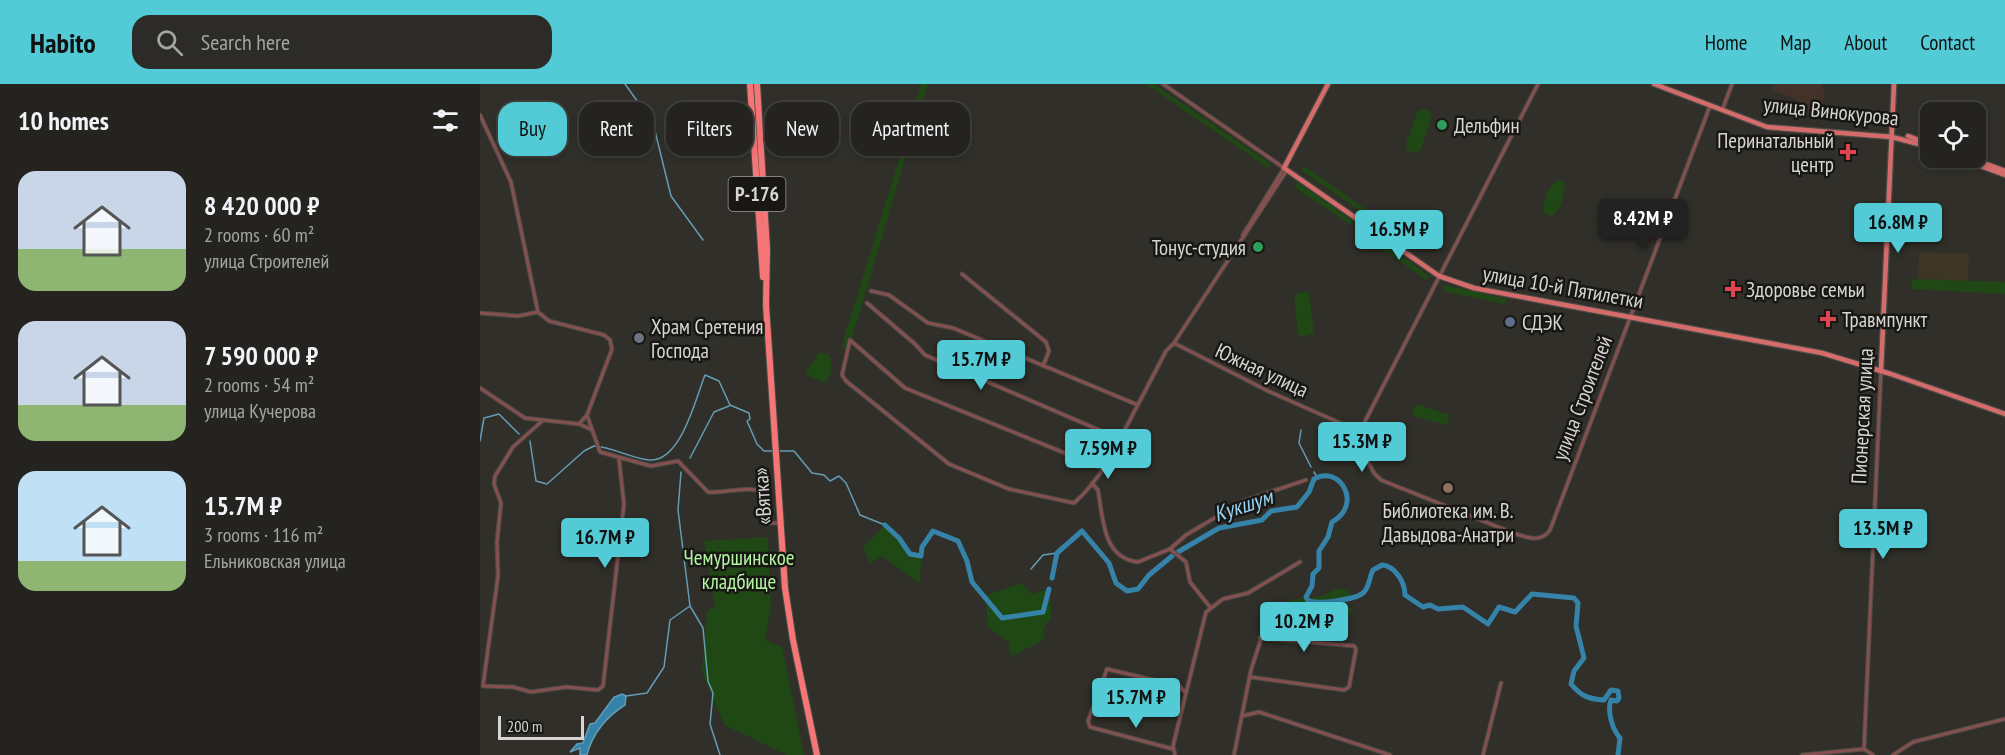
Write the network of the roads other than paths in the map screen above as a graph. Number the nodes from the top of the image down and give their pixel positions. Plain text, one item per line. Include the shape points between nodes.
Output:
1 (750, 84) edge
2 (757, 84) edge
3 (1163, 84) edge
4 (1330, 84) edge
5 (1538, 84) edge
6 (1654, 84) edge
7 (1661, 84) edge
8 (1732, 84) edge
9 (1894, 84) edge
10 (1710, 105) junction
11 (1722, 109) junction
12 (480, 115) edge
13 (1892, 135) junction
14 (1920, 142) edge
15 (1986, 165) edge
16 (1986, 167) edge
17 (1285, 169) junction
18 (2005, 173) edge
19 (962, 274) dead end
20 (1439, 276) junction
21 (872, 291) dead end
22 (867, 303) dead end
23 (766, 305) junction
24 (538, 312) junction
25 (480, 313) edge
26 (1630, 316) junction
27 (1174, 343) junction
28 (1043, 366) junction
29 (1881, 370) junction
30 (480, 388) edge
31 (1139, 405) junction
32 (2005, 414) edge
33 (587, 415) junction
34 (532, 420) junction
35 (541, 422) junction
36 (579, 424) junction
37 (534, 426) junction
38 (1361, 426) junction
39 (591, 429) junction
40 (1351, 429) junction
41 (1357, 438) junction
42 (1120, 439) junction
43 (619, 459) junction
44 (1104, 469) junction
45 (1306, 480) dead end
46 (1092, 483) junction
47 (781, 523) junction
48 (1547, 535) joint
49 (1170, 549) junction
50 (1300, 562) dead end
51 (1210, 608) junction
52 (1270, 611) dead end
53 (1260, 638) junction
54 (1250, 677) junction
55 (1501, 683) dead end
56 (1188, 684) junction
57 (1179, 686) junction
58 (1186, 693) junction
59 (1242, 716) junction
60 (2005, 719) edge
61 (1173, 749) junction
62 (1864, 749) junction
63 (817, 755) edge
64 (1175, 755) edge
65 (1234, 755) edge
66 (1390, 755) edge
67 (1483, 755) edge
68 (1802, 755) edge
69 (1873, 755) edge
70 (1893, 755) edge

1 - 23 highway, «Вятка» / Р-176
2 - 23 highway, «Вятка» / Р-176 via 767,249
3 - 17 street, улица 10-й Пятилетки
4 - 17 main road
5 - 20 street
6 - 10 main road, улица Винокурова
7 - 10 main road, улица Винокурова
8 - 11 street
9 - 13 main road, Пионерская улица
10 - 11 main road, улица Винокурова
10 - 26 street, улица Строителей
11 - 13 main road, улица Винокурова via 1764,123
12 - 24 street via 511,182
13 - 14 main road, улица Винокурова
13 - 29 main road, Пионерская улица
15 - 18 main road
16 - 18 main road
17 - 20 main road, улица 10-й Пятилетки
17 - 27 street
19 - 28 street via 1046,342 1049,348
20 - 26 main road, улица 10-й Пятилетки via 1474,288
20 - 38 street
21 - 28 street via 889,295 928,323 953,328
22 - 42 street via 925,356
23 - 47 highway, «Вятка» / Р-176
24 - 25 street via 518,316
24 - 33 street via 549,321 610,340 612,349
26 - 29 main road, улица 10-й Пятилетки via 1813,351
26 - 48 street, улица Строителей
27 - 31 street via 1166,351
27 - 40 street, Южная улица
28 - 31 street
29 - 32 main road, улица 10-й Пятилетки
29 - 62 street, Пионерская улица
30 - 34 street
31 - 42 street
33 - 36 street
33 - 39 street
34 - 35 street
34 - 37 street
35 - 36 street
35 - 37 street
36 - 39 street
37 - 43 street via 513,447 494,480 501,503 498,576 483,686 513,687 527,692 566,687 598,690 604,683 624,504
38 - 40 street
38 - 41 street
39 - 43 street via 600,452
40 - 41 street, Южная улица
41 - 48 street, Южная улица via 1381,480 1528,538
42 - 44 street
43 - 47 street via 651,466 678,461 708,492 763,492 769,499 770,523
44 - 46 street
44 - 46 street via 905,388 850,339 842,375 860,395 949,464 1010,489 1074,503
45 - 49 street via 1243,501
46 - 49 street via 1098,490 1105,535 1113,548 1129,560 1138,561
47 - 63 highway, «Вятка» / Р-176 via 791,630
49 - 51 street via 1186,562 1190,582
50 - 51 street via 1248,593 1223,599
51 - 56 street
52 - 53 street
53 - 54 street
53 - 54 street via 1354,646 1349,687 1344,690
54 - 59 street
55 - 67 street
56 - 57 street
56 - 58 street
57 - 58 street
57 - 61 street via 1107,669 1088,725
58 - 61 street
59 - 65 street
59 - 66 street via 1259,712
60 - 70 street via 1913,742
61 - 64 street
62 - 68 street
62 - 69 street

